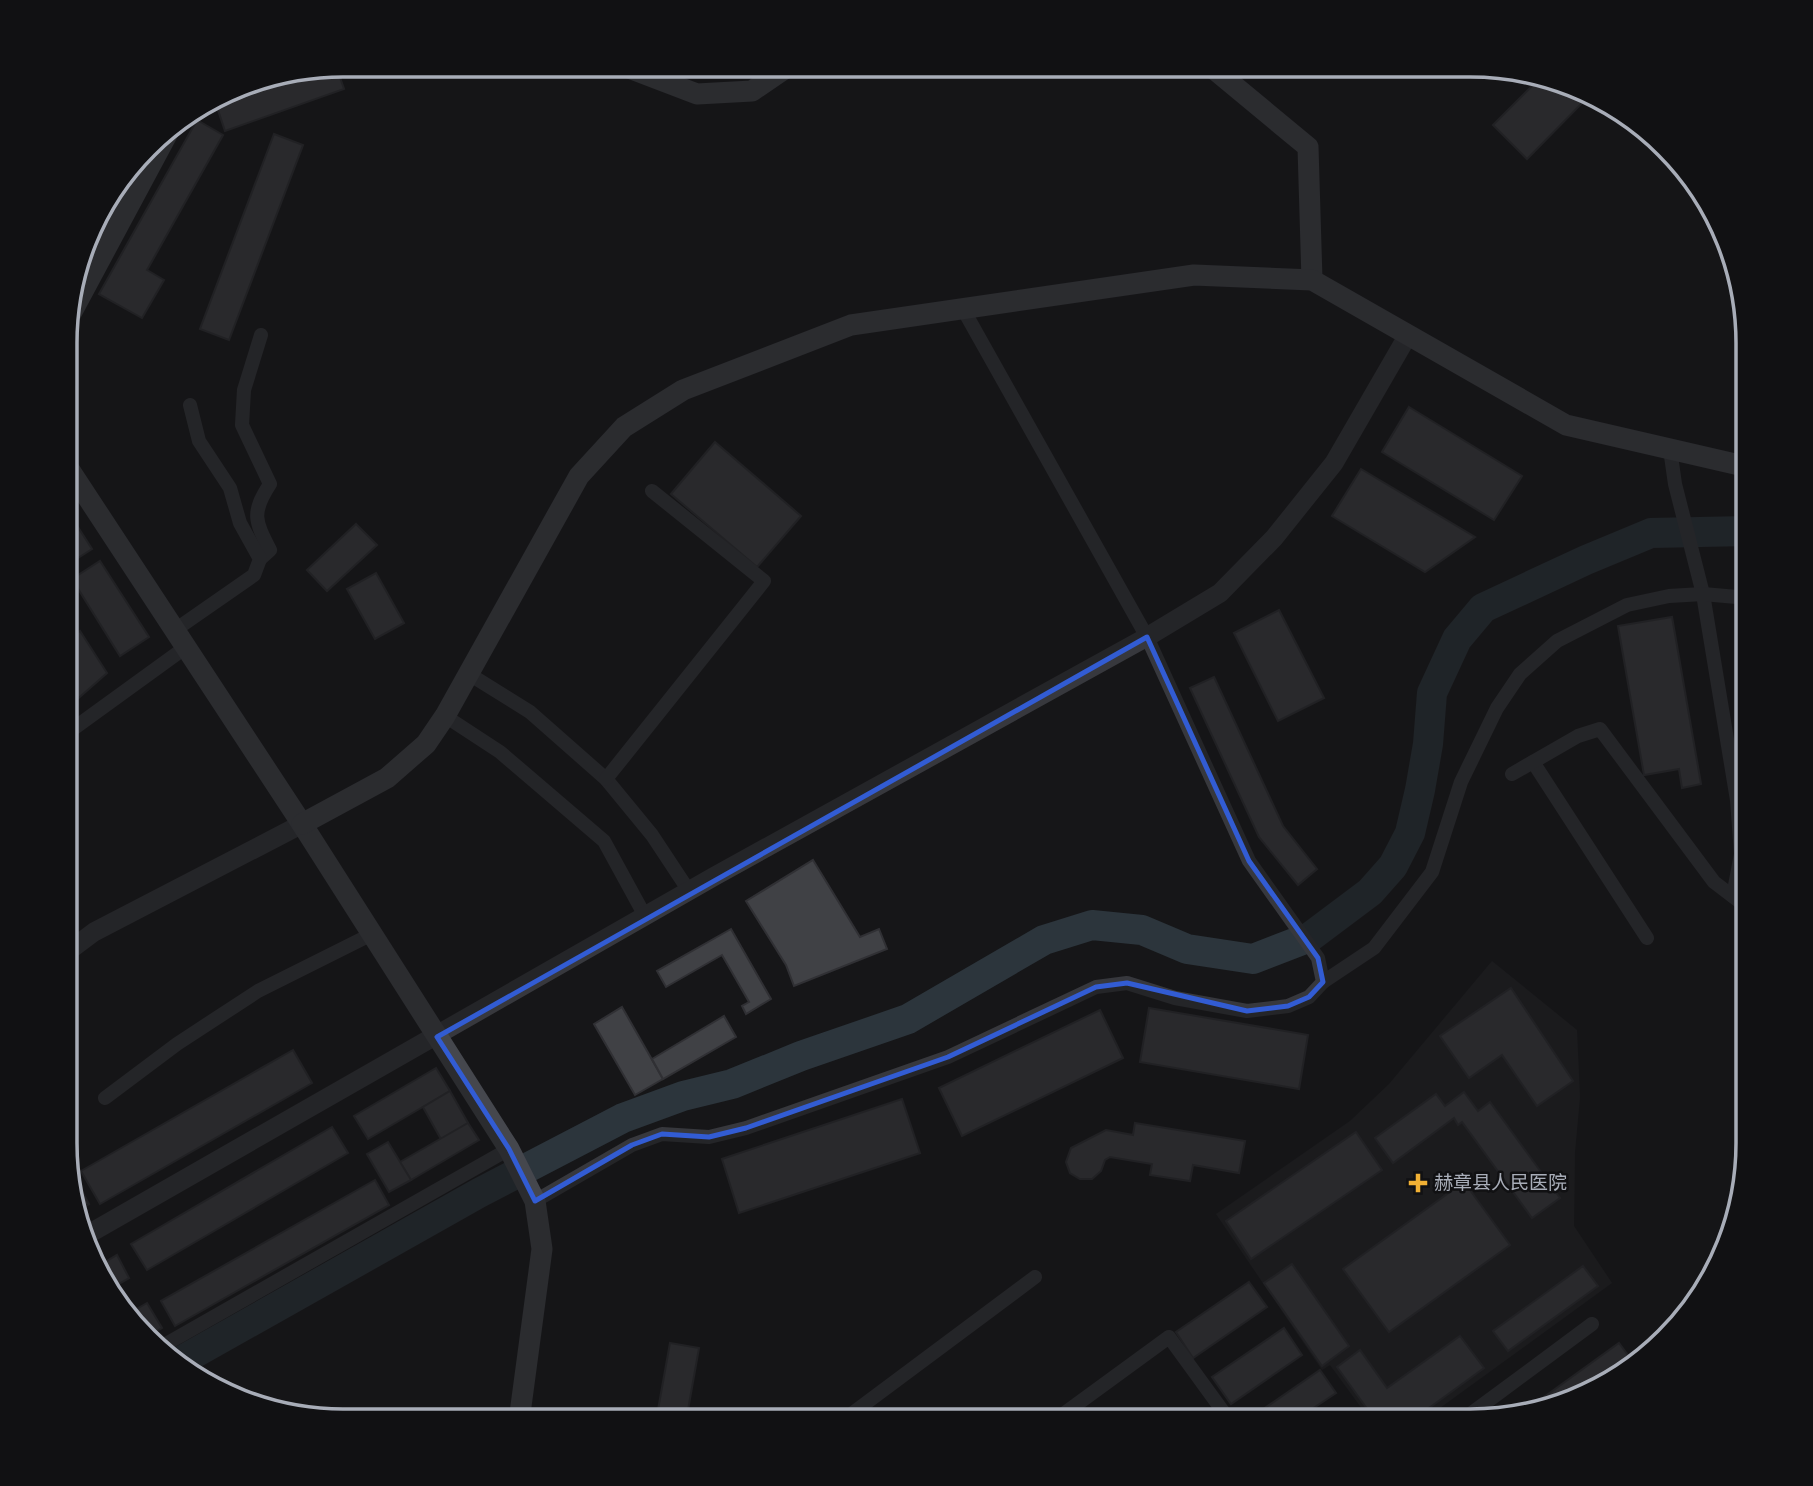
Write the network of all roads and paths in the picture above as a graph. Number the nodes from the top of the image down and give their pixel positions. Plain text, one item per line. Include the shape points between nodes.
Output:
1 (653, 77) edge
2 (773, 77) edge
3 (1223, 77) edge
4 (157, 153) edge
5 (1312, 280) junction
6 (82, 294) edge
7 (963, 309) junction
8 (261, 335) dead end
9 (1408, 335) junction
10 (190, 405) dead end
11 (1670, 449) junction
12 (1736, 464) edge
13 (77, 481) edge
14 (652, 491) dead end
15 (260, 559) junction
16 (1703, 594) junction
17 (1736, 597) edge
18 (1147, 637) junction
19 (181, 639) junction
20 (469, 674) junction
21 (446, 716) junction
22 (77, 725) edge
23 (1533, 762) junction
24 (1512, 774) dead end
25 (606, 779) junction
26 (1736, 794) edge
27 (302, 824) junction
28 (1736, 880) edge
29 (689, 891) junction
30 (1733, 896) junction
31 (1736, 898) edge
32 (645, 916) junction
33 (372, 934) junction
34 (1647, 938) dead end
35 (77, 945) edge
36 (1323, 982) junction
37 (437, 1037) junction
38 (105, 1098) dead end
39 (511, 1153) junction
40 (531, 1192) junction
41 (92, 1232) edge
42 (1035, 1277) dead end
43 (1592, 1324) dead end
44 (168, 1343) edge
45 (521, 1409) edge
46 (858, 1409) edge
47 (1070, 1409) edge
48 (1221, 1409) edge
49 (1478, 1409) edge

1 - 2 main road via 696,93 752,92
3 - 5 main road via 1308,147
4 - 6 main road
5 - 7 main road via 1194,275
5 - 9 main road
7 - 18 street
7 - 20 main road via 851,325 683,390 624,427 579,476
8 - 15 street via 244,390 242,425 270,484 260,500 256,523 270,550
9 - 11 main road via 1566,425
9 - 18 street via 1334,463 1274,538 1220,593
10 - 15 street via 199,441 230,488 240,523
11 - 12 main road
11 - 16 street
13 - 19 main road
14 - 25 street via 764,581
15 - 19 street via 254,575
16 - 17 street
16 - 26 street
16 - 36 street via 1627,605 1558,641 1520,674 1497,708 1461,782 1432,872 1374,948
18 - 29 street
18 - 36 street via 1249,861 1318,958
19 - 22 street
19 - 27 main road
20 - 21 main road
20 - 25 street via 530,712
21 - 27 main road via 426,744 387,778
21 - 32 street via 500,752 604,841
23 - 24 street
23 - 30 street via 1600,729 1714,882
23 - 34 street
25 - 29 street via 652,835
27 - 33 main road
27 - 35 street
28 - 30 street
29 - 32 street
30 - 31 street
32 - 37 street
33 - 37 main road
33 - 38 street via 258,990
36 - 40 street via 1309,997 1288,1006 1247,1011 1175,998 1127,983 1096,987 948,1057 746,1129 709,1136 662,1134
37 - 39 main road
37 - 41 street
39 - 40 main road
39 - 44 street
40 - 45 main road via 542,1249
42 - 46 street
43 - 49 street
47 - 48 street via 1169,1337

